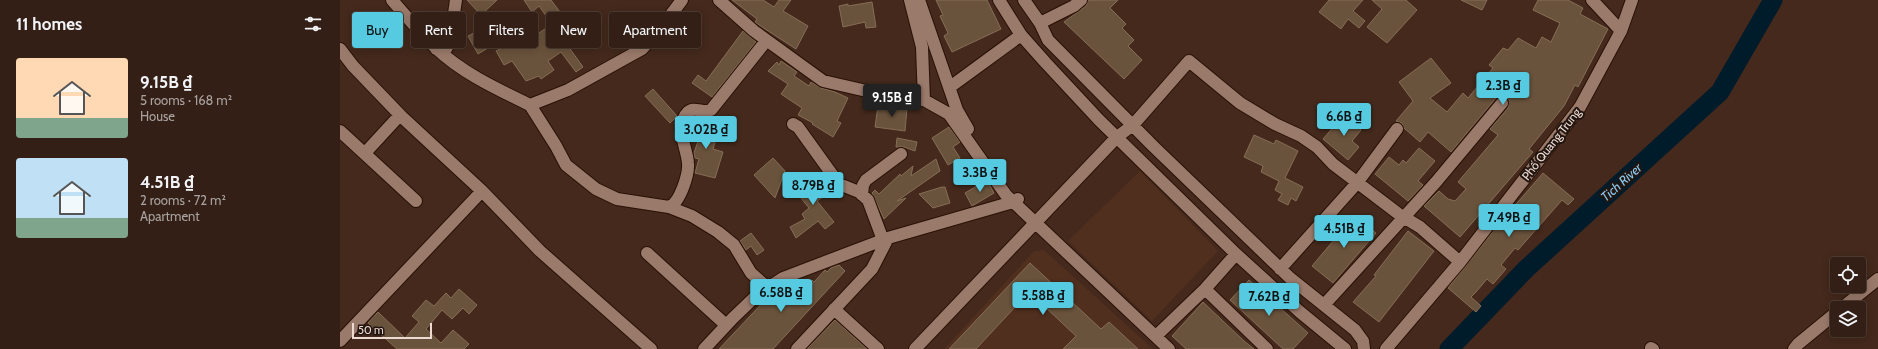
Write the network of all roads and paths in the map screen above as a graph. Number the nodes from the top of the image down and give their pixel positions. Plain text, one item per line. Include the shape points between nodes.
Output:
1 (392, 0) edge
2 (682, 0) edge
3 (719, 0) edge
4 (910, 0) edge
5 (919, 0) edge
6 (999, 0) edge
7 (1024, 0) edge
8 (1081, 0) edge
9 (1592, 0) edge
10 (1632, 0) edge
11 (457, 1) edge
12 (1040, 24) junction
13 (1621, 31) junction
14 (1021, 35) junction
15 (766, 41) junction
16 (340, 49) edge
17 (436, 49) junction
18 (950, 87) junction
19 (924, 100) junction
20 (1502, 103) dead end
21 (530, 106) junction
22 (400, 115) junction
23 (793, 124) dead end
24 (1132, 125) junction
25 (1398, 129) dead end
26 (340, 131) edge
27 (1117, 137) junction
28 (365, 153) junction
29 (901, 154) dead end
30 (1357, 183) junction
31 (482, 191) junction
32 (862, 195) junction
33 (416, 201) dead end
34 (1014, 202) junction
35 (669, 206) junction
36 (1403, 217) junction
37 (1035, 223) junction
38 (886, 239) junction
39 (647, 253) dead end
40 (1236, 254) junction
41 (1460, 262) junction
42 (1280, 269) junction
43 (1878, 278) edge
44 (768, 288) junction
45 (1205, 289) junction
46 (1850, 301) edge
47 (1324, 305) junction
48 (834, 309) junction
49 (1830, 318) edge
50 (726, 325) junction
51 (1156, 336) junction
52 (340, 341) edge
53 (651, 349) edge
54 (704, 349) edge
55 (797, 349) edge
56 (878, 349) edge
57 (915, 349) edge
58 (1170, 349) edge
59 (1267, 349) edge
60 (1344, 349) edge
61 (1364, 349) edge
62 (1386, 349) edge
63 (1794, 349) edge

1 - 17 street
2 - 21 street via 642,50 568,90
3 - 15 street
4 - 19 street via 922,46
5 - 18 street
6 - 14 street
7 - 12 street
8 - 12 street
9 - 13 street
10 - 13 street, Phố Quang Trung
11 - 17 street via 450,41 446,49
12 - 24 street via 1048,40
13 - 41 street, Phố Quang Trung via 1580,107
14 - 18 street
14 - 27 street
15 - 19 street via 823,81 906,100
15 - 35 street via 711,110 706,112 694,109 684,117 682,136 688,164 687,173 678,199 674,205
16 - 22 street
17 - 21 street via 460,67
18 - 34 street via 957,110 979,147 1018,198
19 - 34 street via 949,114 1006,195
20 - 36 street
21 - 35 street via 566,165 596,189 617,200
22 - 28 street
22 - 31 street
23 - 32 street via 798,127 839,184
24 - 27 street
24 - 30 street via 1189,61 1240,103 1317,147
24 - 42 street
25 - 30 street
26 - 28 street
27 - 37 street
27 - 40 street
28 - 33 street
29 - 32 street via 866,180
30 - 36 street
30 - 42 street
31 - 52 street
31 - 53 street via 540,251
32 - 38 street via 868,200
34 - 37 street
34 - 38 street
35 - 44 street via 692,216 734,245 751,273
36 - 41 street via 1420,226
36 - 47 street
37 - 51 street
37 - 57 street
38 - 44 street via 814,265 783,278
38 - 48 street via 872,269
39 - 50 street
40 - 45 street
40 - 60 street
41 - 62 street, Phố Quang Trung
42 - 47 street
43 - 46 street
44 - 50 street via 757,295
45 - 51 street
45 - 59 street
47 - 61 street via 1355,330 1363,341
48 - 55 street
48 - 56 street
49 - 63 street
50 - 54 street
51 - 58 street

